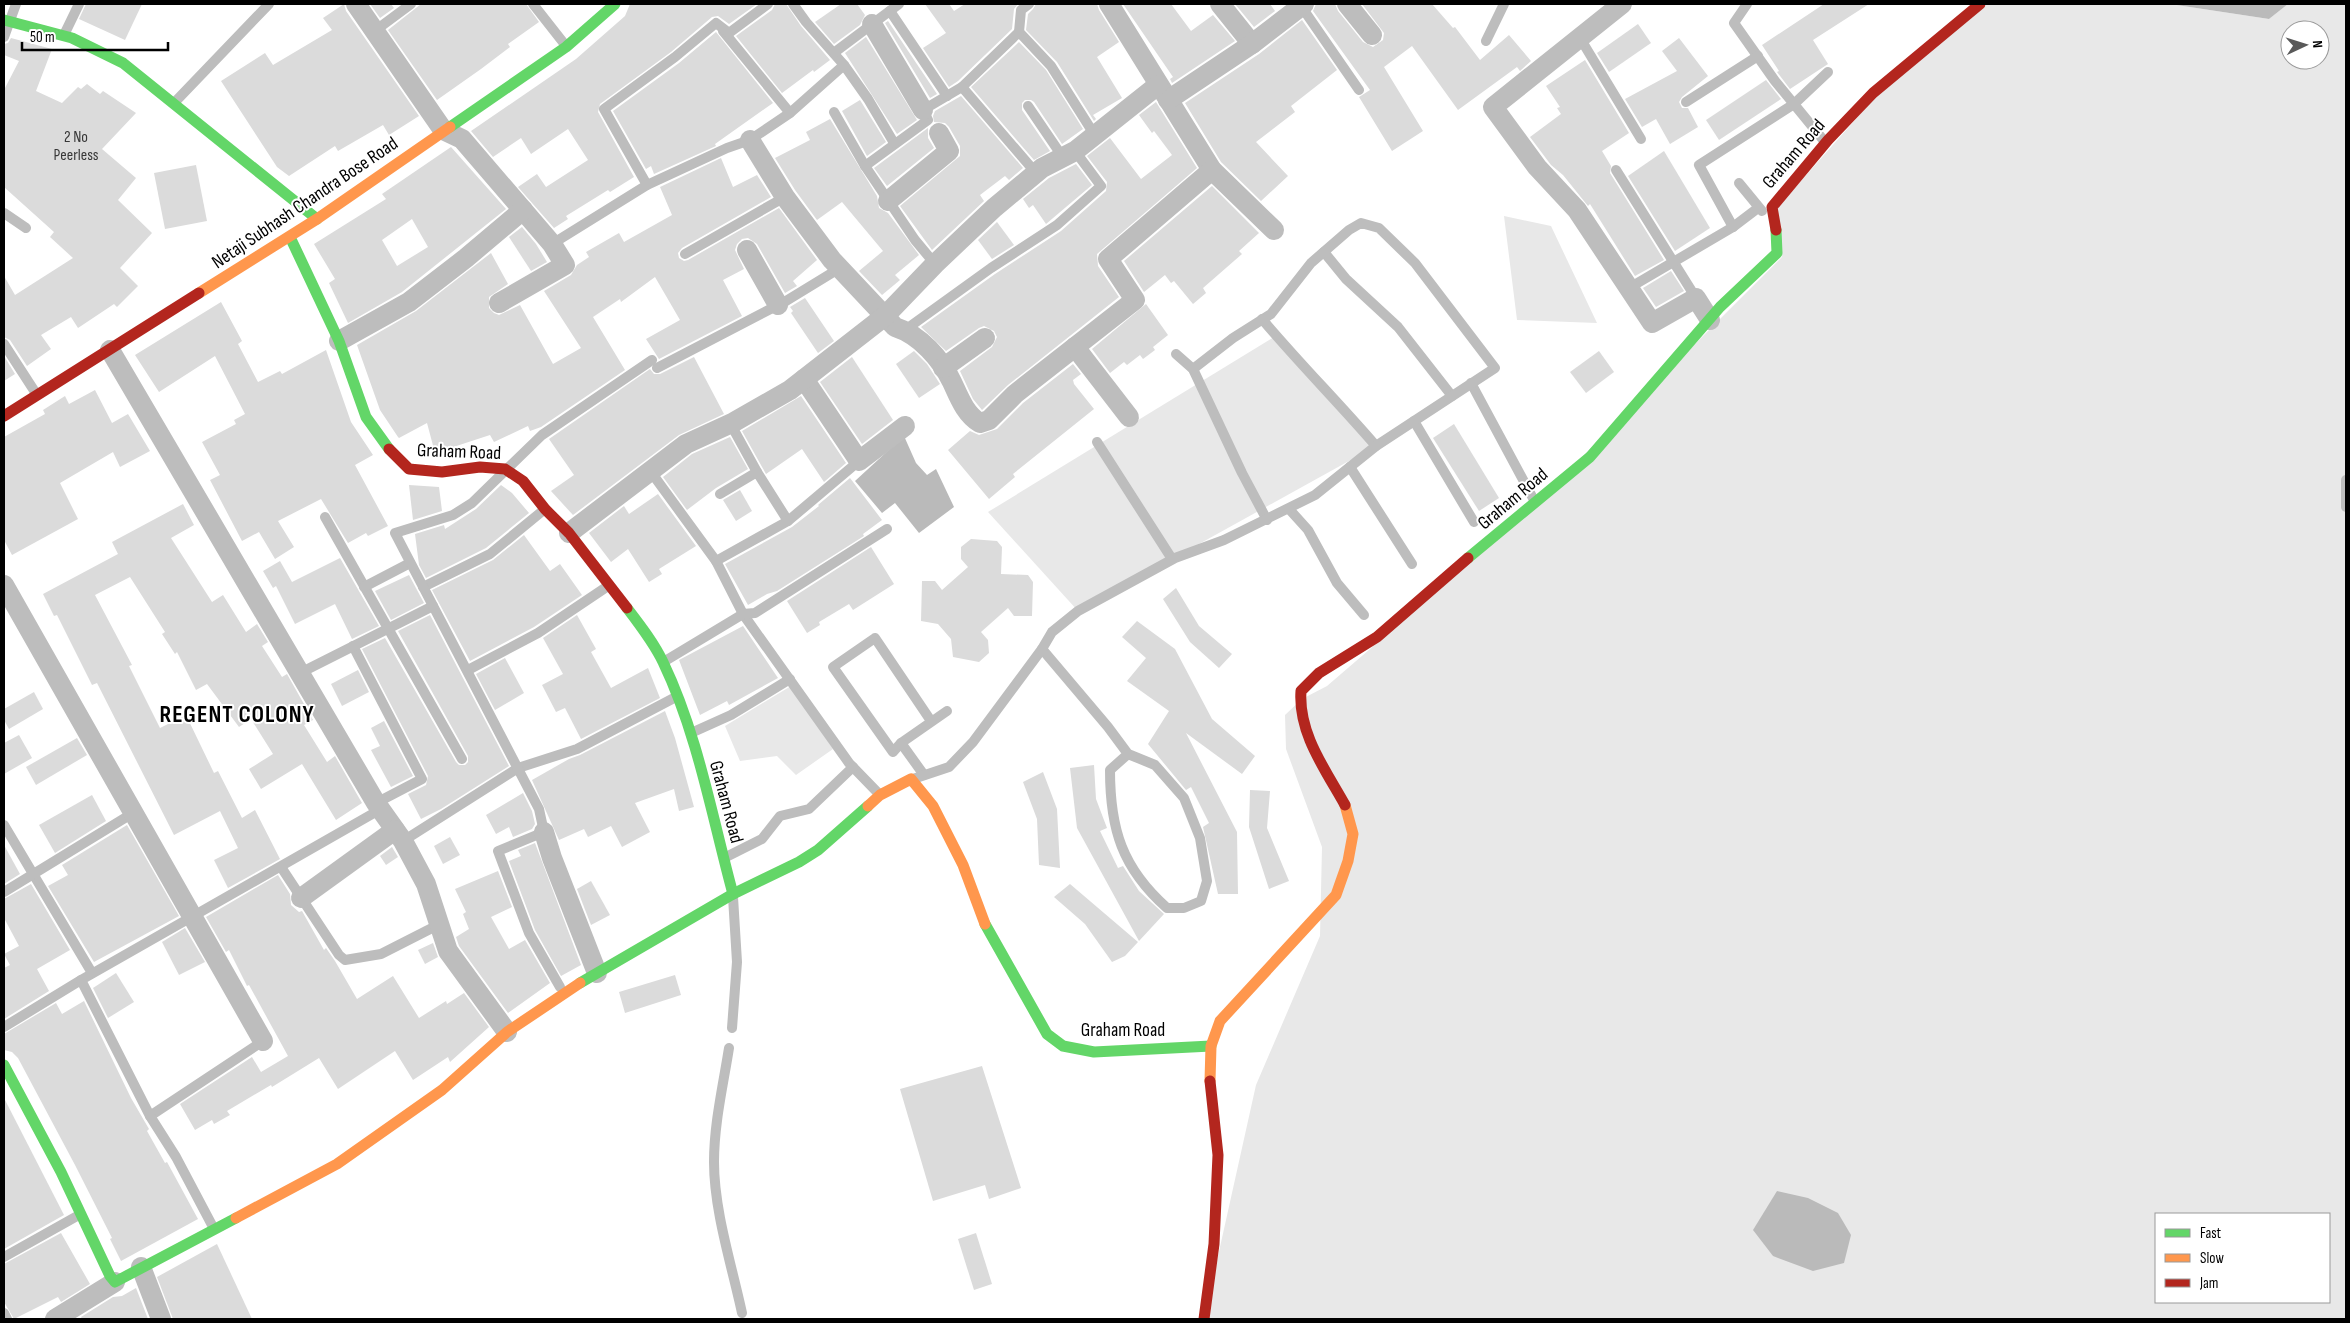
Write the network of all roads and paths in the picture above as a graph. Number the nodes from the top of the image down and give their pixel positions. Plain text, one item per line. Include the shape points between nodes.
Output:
1 (16, 4) edge
2 (79, 4) edge
3 (269, 4) edge
4 (356, 4) edge
5 (411, 4) edge
6 (533, 4) edge
7 (615, 4) edge
8 (768, 4) edge
9 (793, 4) edge
10 (900, 4) edge
11 (1028, 4) edge
12 (1109, 4) edge
13 (1220, 4) edge
14 (1347, 4) edge
15 (1504, 4) edge
16 (1622, 4) edge
17 (1747, 4) edge
18 (1980, 4) edge
19 (1302, 5) edge
20 (890, 11) junction
21 (7, 21) edge
22 (716, 23) junction
23 (872, 24) junction
24 (376, 30) junction
25 (1019, 32) junction
26 (1372, 35) dead end
27 (64, 36) junction
28 (4, 37) edge
29 (1580, 38) junction
30 (1486, 41) dead end
31 (1252, 44) junction
32 (566, 47) junction
33 (834, 52) junction
34 (1758, 56) junction
35 (844, 65) junction
36 (1828, 72) dead end
37 (962, 87) junction
38 (1359, 90) dead end
39 (1163, 93) junction
40 (947, 96) junction
41 (1686, 102) dead end
42 (174, 104) junction
43 (1794, 104) junction
44 (1028, 106) dead end
45 (923, 110) junction
46 (834, 112) dead end
47 (790, 113) junction
48 (443, 130) junction
49 (939, 133) dead end
50 (1094, 134) junction
51 (1641, 139) dead end
52 (750, 140) junction
53 (894, 143) junction
54 (1825, 143) junction
55 (1069, 154) junction
56 (864, 166) junction
57 (1212, 170) junction
58 (1616, 170) dead end
59 (1036, 173) junction
60 (1739, 183) dead end
61 (647, 185) junction
62 (785, 197) junction
63 (888, 201) junction
64 (1758, 208) junction
65 (523, 210) junction
66 (4, 213) edge
67 (317, 219) junction
68 (1775, 219) junction
69 (1733, 227) junction
70 (26, 228) dead end
71 (1274, 230) dead end
72 (290, 237) junction
73 (552, 244) junction
74 (747, 250) dead end
75 (1324, 252) junction
76 (685, 254) dead end
77 (1675, 262) junction
78 (935, 264) junction
79 (840, 268) junction
80 (1629, 288) junction
81 (1696, 298) junction
82 (499, 303) dead end
83 (778, 305) junction
84 (885, 316) junction
85 (1262, 320) junction
86 (1710, 320) junction
87 (905, 330) junction
88 (985, 338) dead end
89 (339, 340) junction
90 (4, 344) edge
91 (1075, 347) junction
92 (110, 350) junction
93 (1176, 354) dead end
94 (943, 368) junction
95 (1193, 369) junction
96 (804, 379) junction
97 (1471, 383) junction
98 (37, 395) junction
99 (1452, 396) junction
100 (4, 416) edge
101 (1129, 417) dead end
102 (1414, 421) junction
103 (730, 422) junction
104 (904, 426) dead end
105 (1097, 442) dead end
106 (1376, 446) junction
107 (858, 461) junction
108 (1350, 467) junction
109 (505, 469) junction
110 (651, 472) junction
111 (757, 472) junction
112 (2346, 480) edge
113 (720, 494) dead end
114 (1536, 503) junction
115 (2346, 507) edge
116 (545, 509) junction
117 (1289, 509) junction
118 (324, 517) dead end
119 (1267, 520) junction
120 (788, 521) junction
121 (1474, 522) dead end
122 (887, 529) dead end
123 (569, 533) junction
124 (1172, 559) junction
125 (716, 561) junction
126 (410, 563) junction
127 (1412, 564) dead end
128 (608, 586) junction
129 (364, 587) junction
130 (423, 587) junction
131 (6, 593) edge
132 (433, 606) junction
133 (743, 614) junction
134 (1364, 615) dead end
135 (388, 628) junction
136 (353, 646) junction
137 (1042, 649) junction
138 (663, 662) junction
139 (468, 670) junction
140 (300, 673) junction
141 (790, 679) junction
142 (678, 696) junction
143 (947, 711) dead end
144 (931, 721) junction
145 (690, 733) junction
146 (901, 743) junction
147 (1128, 754) junction
148 (462, 759) dead end
149 (853, 767) junction
150 (518, 768) junction
151 (924, 775) junction
152 (911, 779) junction
153 (880, 795) junction
154 (379, 806) junction
155 (133, 813) junction
156 (4, 824) edge
157 (544, 832) junction
158 (399, 836) junction
159 (723, 858) junction
160 (281, 867) junction
161 (33, 875) junction
162 (4, 892) edge
163 (733, 894) junction
164 (302, 898) junction
165 (193, 918) junction
166 (438, 925) junction
167 (92, 973) junction
168 (598, 973) junction
169 (81, 980) junction
170 (560, 987) dead end
171 (4, 1026) edge
172 (732, 1028) dead end
173 (507, 1032) junction
174 (263, 1041) joint
175 (1211, 1046) junction
176 (729, 1048) dead end
177 (4, 1065) edge
178 (150, 1116) junction
179 (81, 1214) junction
180 (214, 1228) junction
181 (4, 1257) edge
182 (141, 1267) junction
183 (115, 1282) junction
184 (4, 1313) edge
185 (742, 1313) dead end
186 (7, 1319) edge
187 (55, 1319) edge
188 (161, 1319) edge
189 (1204, 1319) edge

1 - 21 lane
2 - 27 lane
3 - 42 lane
4 - 24 street
5 - 24 lane
6 - 32 lane
7 - 32 street, Netaji Subhash Chandra Bose Road
8 - 22 lane via 729,33
9 - 33 lane
10 - 20 lane
11 - 25 lane via 1021,10
12 - 39 street
13 - 31 street
14 - 26 street
15 - 30 lane
16 - 29 street
17 - 34 lane via 1734,23
18 - 54 street, Graham Road via 1873,93
19 - 31 street
19 - 38 lane
20 - 23 lane
20 - 40 lane
21 - 27 street
21 - 28 lane
22 - 47 lane
22 - 61 lane via 604,109
23 - 33 lane
23 - 45 street
24 - 48 street
25 - 37 lane
25 - 50 lane via 1050,66
27 - 42 street via 122,63
29 - 51 lane
29 - 80 street via 1493,107 1537,167 1577,210
31 - 39 street
32 - 48 street, Netaji Subhash Chandra Bose Road
33 - 35 lane
34 - 41 lane
34 - 43 lane
35 - 47 lane
35 - 53 lane
36 - 43 lane
37 - 40 lane
37 - 59 lane
39 - 50 street
39 - 57 street
40 - 45 lane
42 - 67 street
43 - 54 lane
43 - 69 lane via 1699,165
44 - 55 lane
45 - 53 lane via 928,120
46 - 56 lane
47 - 52 lane
48 - 65 street via 462,139
48 - 67 street, Netaji Subhash Chandra Bose Road
49 - 63 street via 949,151
50 - 55 street
52 - 61 lane
52 - 62 street
53 - 56 lane
54 - 68 street, Graham Road via 1772,206
55 - 59 street
55 - 87 lane via 1102,186 1057,225
56 - 63 lane
57 - 71 street
57 - 91 street via 1108,259 1135,300
58 - 77 lane
59 - 78 street
60 - 64 lane
61 - 73 lane
62 - 76 lane
62 - 79 street
63 - 78 lane
64 - 68 lane
64 - 69 lane
65 - 73 street
65 - 89 street via 409,302
66 - 70 lane
67 - 72 street, Netaji Subhash Chandra Bose Road
68 - 86 street, Graham Road via 1777,253
69 - 77 lane
72 - 89 street, Graham Road
72 - 92 street, Netaji Subhash Chandra Bose Road
73 - 82 street via 565,265
74 - 83 street
75 - 85 lane via 1311,263 1271,314
75 - 97 lane via 1361,223 1379,228 1415,263 1495,368
75 - 99 lane via 1346,279 1398,327
77 - 80 lane
77 - 81 lane
78 - 84 street
79 - 83 lane
79 - 84 street
80 - 81 street via 1652,323
81 - 86 street
83 - 109 lane via 654,364 542,435
84 - 87 street via 895,327
84 - 96 street
85 - 95 lane
85 - 106 lane
86 - 114 street, Graham Road via 1590,458
87 - 94 street via 930,349
88 - 94 street
89 - 109 street, Graham Road via 366,418 386,447 409,468 442,472 480,466
90 - 98 lane
91 - 94 street via 1015,394 989,420 980,422 973,419 960,401
91 - 101 street
92 - 98 street, Netaji Subhash Chandra Bose Road
92 - 140 street
93 - 95 lane
95 - 119 lane
96 - 103 street
96 - 107 street
97 - 99 lane
97 - 114 lane
98 - 100 street, Netaji Subhash Chandra Bose Road
99 - 102 lane
102 - 106 lane
102 - 121 lane
103 - 110 street via 686,444
103 - 111 lane
104 - 107 street
105 - 124 lane
106 - 108 lane
107 - 120 lane
108 - 117 lane via 1315,495
108 - 127 lane
109 - 116 street, Graham Road via 524,481
109 - 126 lane via 472,503 453,515 396,533
110 - 123 street
110 - 125 lane
111 - 113 lane
111 - 120 lane
112 - 115 lane
114 - 175 street, Graham Road via 1377,637 1319,673 1301,691 1300,706 1307,736 1347,808 1353,834 1348,861 1336,895 1220,1021
116 - 123 street, Graham Road
116 - 130 lane via 490,554
117 - 119 lane
117 - 134 lane via 1308,530 1337,583
118 - 129 lane
119 - 124 lane
120 - 125 lane
122 - 133 lane via 755,613
123 - 128 street, Graham Road
124 - 137 lane via 1078,611 1052,632
125 - 133 lane
126 - 129 lane
126 - 130 lane
128 - 138 street, Graham Road via 644,631
128 - 139 lane via 538,633
129 - 135 lane
130 - 132 lane
131 - 155 street
132 - 135 lane
132 - 139 lane
133 - 138 lane
133 - 141 lane
135 - 136 lane
135 - 148 lane
136 - 140 lane
136 - 154 lane via 422,779
137 - 147 lane
137 - 151 lane via 973,742 948,767
138 - 142 street, Graham Road
139 - 150 lane
140 - 154 street
141 - 145 lane via 732,715
141 - 149 lane
142 - 145 street, Graham Road
142 - 150 lane via 577,749
143 - 144 lane
144 - 146 lane
144 - 146 lane via 875,638 833,667 892,752
145 - 159 street, Graham Road
146 - 151 lane
147 - 147 lane via 1110,770 1110,795 1127,861 1149,892 1167,908 1184,908 1201,901 1207,882 1200,838 1184,798 1155,765
149 - 153 lane
149 - 159 lane via 809,809 780,816 762,839
150 - 157 lane via 539,809
150 - 158 lane
151 - 152 lane
152 - 153 street
152 - 175 street, Graham Road via 933,806 964,865 986,926 1047,1034 1063,1046 1094,1052
153 - 163 street via 818,850
154 - 158 street
154 - 160 lane
155 - 161 lane
155 - 165 street
156 - 161 lane
157 - 168 street
157 - 170 lane via 498,851 529,932
158 - 164 street
158 - 166 street via 426,884
159 - 163 street, Graham Road
160 - 164 lane
160 - 165 lane
161 - 162 lane
161 - 167 lane
163 - 168 street
163 - 172 lane via 737,962
164 - 166 lane via 339,955 346,960 381,954
165 - 167 lane
165 - 174 street
166 - 173 street via 448,951
167 - 169 lane
168 - 173 street
169 - 171 lane
169 - 178 lane
173 - 180 street via 442,1090 337,1164
174 - 178 lane
175 - 189 street, Graham Road via 1210,1084 1218,1155 1214,1244
176 - 185 lane via 716,1129 714,1164 719,1207
177 - 179 street
178 - 180 lane
179 - 181 lane
179 - 183 street
180 - 182 street
182 - 183 street
182 - 188 street
183 - 187 street
184 - 186 lane

